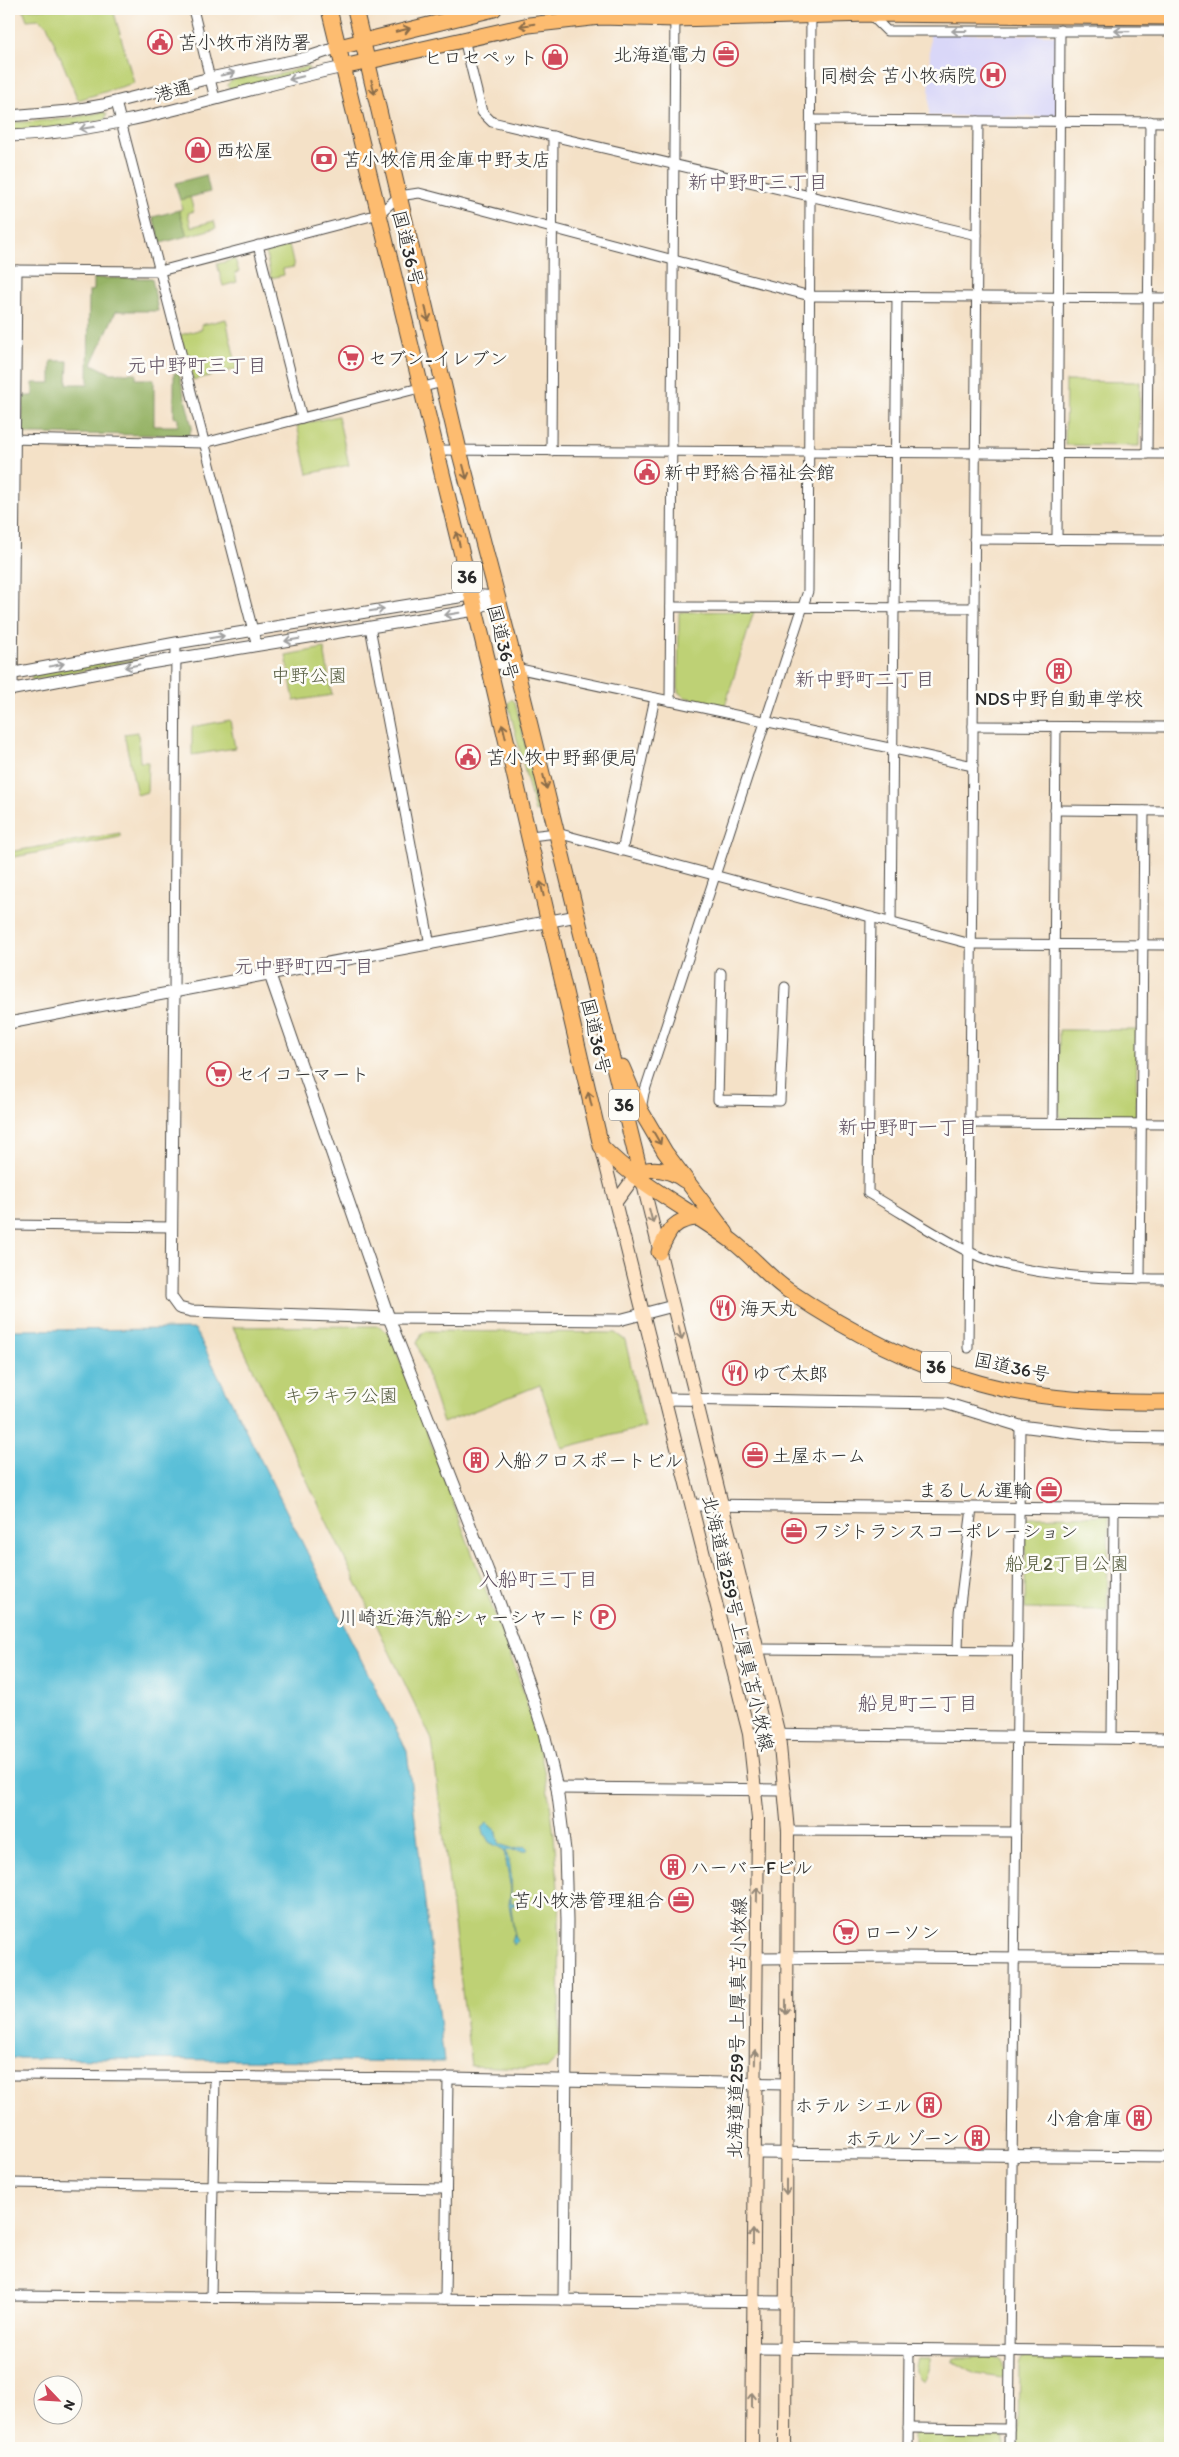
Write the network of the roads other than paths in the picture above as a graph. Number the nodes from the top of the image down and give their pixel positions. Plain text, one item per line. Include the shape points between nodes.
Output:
1 (193, 9) edge
2 (329, 9) edge
3 (355, 9) edge
4 (494, 9) edge
5 (811, 12) edge
6 (675, 14) edge
7 (870, 14) junction
8 (1170, 17) edge
9 (1060, 30) junction
10 (1170, 31) edge
11 (464, 39) junction
12 (362, 40) junction
13 (339, 47) junction
14 (367, 62) junction
15 (343, 68) junction
16 (210, 78) junction
17 (215, 99) junction
18 (116, 102) junction
19 (9, 116) edge
20 (811, 120) junction
21 (978, 121) junction
22 (1061, 121) junction
23 (122, 122) junction
24 (1150, 122) junction
25 (1170, 122) edge
26 (9, 136) edge
27 (553, 136) junction
28 (674, 164) junction
29 (399, 196) junction
30 (810, 196) junction
31 (379, 214) junction
32 (553, 227) junction
33 (977, 235) junction
34 (258, 245) junction
35 (673, 260) junction
36 (13, 270) edge
37 (160, 271) junction
38 (810, 296) junction
39 (897, 296) junction
40 (976, 297) junction
41 (1059, 297) junction
42 (1149, 298) junction
43 (1170, 298) edge
44 (443, 382) junction
45 (421, 388) junction
46 (302, 418) junction
47 (12, 439) edge
48 (204, 444) junction
49 (436, 450) junction
50 (459, 450) junction
51 (551, 451) junction
52 (672, 451) junction
53 (809, 452) junction
54 (895, 452) junction
55 (975, 453) junction
56 (1058, 453) junction
57 (1147, 454) junction
58 (1170, 454) edge
59 (974, 539) junction
60 (1057, 540) junction
61 (1170, 540) edge
62 (471, 595) junction
63 (497, 597) junction
64 (670, 607) junction
65 (804, 607) junction
66 (894, 608) junction
67 (974, 608) junction
68 (475, 610) junction
69 (370, 627) junction
70 (253, 631) junction
71 (176, 643) junction
72 (257, 646) junction
73 (176, 658) junction
74 (488, 662) junction
75 (516, 668) junction
76 (11, 673) edge
77 (11, 690) edge
78 (655, 698) junction
79 (670, 701) junction
80 (766, 721) junction
81 (973, 726) junction
82 (1056, 727) junction
83 (1170, 727) edge
84 (893, 749) junction
85 (973, 766) junction
86 (1055, 810) junction
87 (1144, 810) junction
88 (1170, 811) edge
89 (558, 833) junction
90 (530, 836) junction
91 (622, 851) junction
92 (714, 875) junction
93 (577, 916) junction
94 (871, 917) junction
95 (550, 922) junction
96 (891, 923) junction
97 (971, 944) junction
98 (1054, 944) junction
99 (430, 945) junction
100 (1143, 945) junction
101 (1170, 945) edge
102 (720, 973) dead end
103 (270, 976) junction
104 (785, 987) dead end
105 (174, 994) junction
106 (9, 1023) edge
107 (606, 1031) junction
108 (641, 1110) junction
109 (970, 1123) junction
110 (1053, 1123) junction
111 (1142, 1124) junction
112 (1170, 1124) edge
113 (601, 1146) junction
114 (639, 1176) junction
115 (690, 1184) junction
116 (616, 1202) junction
117 (699, 1218) junction
118 (9, 1226) edge
119 (172, 1227) junction
120 (734, 1242) junction
121 (968, 1251) junction
122 (659, 1252) junction
123 (1140, 1279) junction
124 (1170, 1279) edge
125 (673, 1306) junction
126 (644, 1314) junction
127 (388, 1318) junction
128 (968, 1348) dead end
129 (665, 1399) junction
130 (696, 1399) junction
131 (1170, 1402) edge
132 (1020, 1426) junction
133 (1170, 1438) edge
134 (692, 1505) junction
135 (722, 1505) junction
136 (972, 1508) junction
137 (1019, 1509) junction
138 (1114, 1510) junction
139 (1170, 1510) edge
140 (759, 1649) junction
141 (958, 1650) junction
142 (1018, 1651) junction
143 (748, 1734) junction
144 (779, 1734) junction
145 (1016, 1737) junction
146 (1112, 1738) junction
147 (1170, 1738) edge
148 (557, 1788) junction
149 (755, 1790) junction
150 (785, 1790) junction
151 (788, 1831) junction
152 (1016, 1832) junction
153 (756, 1958) junction
154 (786, 1958) junction
155 (1014, 1958) junction
156 (1170, 1959) edge
157 (9, 2075) edge
158 (214, 2076) junction
159 (448, 2078) junction
160 (567, 2081) junction
161 (754, 2084) junction
162 (786, 2084) junction
163 (754, 2153) junction
164 (786, 2154) junction
165 (1012, 2156) junction
166 (1170, 2157) edge
167 (9, 2183) edge
168 (212, 2186) junction
169 (446, 2189) junction
170 (9, 2296) edge
171 (211, 2297) junction
172 (445, 2299) junction
173 (564, 2300) junction
174 (753, 2302) junction
175 (785, 2302) junction
176 (752, 2348) junction
177 (785, 2348) junction
178 (909, 2350) junction
179 (1010, 2351) junction
180 (1170, 2352) edge
181 (908, 2428) junction
182 (1009, 2429) junction
183 (752, 2448) edge
184 (785, 2448) edge
185 (908, 2448) edge
186 (1009, 2448) edge

1 - 16 street
2 - 13 highway, 国道36号 / 36
3 - 12 highway, 国道36号 / 36
12 -> 4 highway
5 - 6 highway
5 - 7 highway
5 - 20 street
6 -> 11 highway via 600,17 528,25
6 - 28 street
7 - 8 highway
9 -> 7 street via 887,31
10 -> 9 street
9 - 22 street
11 - 14 highway
11 - 27 street via 486,118
12 - 13 highway
12 - 14 highway, 国道36号 / 36
13 - 15 highway, 国道36号 / 36
16 -> 13 street, 港通 via 306,58
14 - 15 highway
14 -> 29 highway, 国道36号 / 36
15 -> 17 street, 港通
15 - 31 highway, 国道36号 / 36
16 - 17 street
16 - 18 street, 港通
17 - 23 street, 港通
18 - 19 street, 港通 via 69,112
18 - 23 street
20 - 21 street
20 - 30 street
21 - 22 street
21 - 33 street
22 - 24 street
22 - 41 street
23 -> 26 street, 港通 via 50,134
23 - 37 street
24 - 25 street
24 - 42 street
27 - 28 street
27 - 32 street
28 - 30 street
28 - 35 street
29 - 31 street
29 - 32 street via 419,193
29 -> 44 highway, 国道36号 / 36
30 - 33 street
30 - 38 street
31 - 34 street
31 - 45 highway, 国道36号 / 36
32 - 35 street
32 - 51 street
33 - 40 street
34 - 37 street
34 - 46 street
35 - 38 street
35 - 52 street
36 - 37 street
36 - 47 street
37 - 48 street
38 - 39 street
38 - 53 street
39 - 40 street
39 - 54 street
40 - 41 street
40 - 55 street
41 - 42 street
41 - 56 street
42 - 43 street
42 - 57 street
44 - 45 street
44 - 50 highway, 国道36号 / 36
45 - 46 street
45 - 49 highway, 国道36号 / 36
46 - 48 street
47 - 48 street
47 - 76 street
48 - 70 street
49 - 50 street
62 -> 49 highway, 国道36号 / 36
50 - 51 street
50 -> 63 highway, 国道36号 / 36
51 - 52 street
52 - 53 street
52 - 64 street
53 - 54 street
53 - 65 street via 808,591
54 - 55 street
54 - 66 street
55 - 56 street
55 - 59 street
56 - 57 street
56 - 60 street
57 - 58 street
59 - 60 street
59 - 67 street
60 - 61 street
62 - 63 street
62 - 68 highway, 国道36号 / 36
70 -> 62 street
63 - 68 street
63 - 75 highway, 国道36号 / 36
64 - 65 street
64 - 79 street
65 - 66 street
65 - 80 street
66 - 67 street
66 - 84 street
67 - 81 street
68 -> 69 street
68 - 74 highway, 国道36号 / 36
69 -> 72 street
69 - 99 street
71 -> 70 street
70 - 72 street
71 - 73 street
76 -> 71 street
72 - 73 street
73 -> 77 street
73 - 105 street
74 - 75 street
90 -> 74 highway, 国道36号 / 36
75 - 78 street
75 -> 89 highway, 国道36号 / 36
76 - 77 street
78 - 79 street
78 - 91 street
79 - 80 street
80 - 84 street
80 - 92 street
81 - 82 street
81 - 85 street
82 - 83 street
82 - 86 street
84 - 85 street
84 - 96 street
85 - 97 street
86 - 87 street
86 - 98 street
87 - 88 street
87 - 100 street
89 - 90 street
89 - 91 street
89 - 93 highway, 国道36号 / 36
95 -> 90 highway, 国道36号 / 36
91 - 92 street
92 - 94 street
92 - 108 street
93 - 95 street
93 - 107 highway, 国道36号 / 36
94 - 96 street
94 - 121 street via 868,1193
95 - 99 street
113 -> 95 highway, 国道36号 / 36
96 - 97 street
97 - 98 street
97 - 109 street
98 - 100 street
98 - 110 street
99 - 103 street
100 - 101 street
100 - 111 street
102 - 104 street via 718,1100 780,1101
103 - 105 street
103 - 127 street
105 - 106 street
105 - 119 street
107 - 108 highway, 国道36号 / 36
107 - 114 highway, 国道36号 / 36
108 -> 115 highway, 国道36号 / 36 via 665,1152
109 - 110 street
109 - 121 street
110 - 111 street
111 - 112 street
111 - 123 street
113 - 114 highway, 国道36号 / 36 via 619,1165
113 - 116 main road, 北海道道259号 上厚真苫小牧線
114 - 115 highway, 36 via 662,1169
114 - 116 main road
114 - 117 highway, 国道36号 / 36
114 -> 122 main road, 北海道道259号 上厚真苫小牧線
115 - 120 highway, 国道36号 / 36
116 - 126 main road, 北海道道259号 上厚真苫小牧線
117 - 120 highway, 国道36号 / 36
117 - 122 highway via 685,1219 670,1229
118 - 119 street
119 - 127 street via 171,1297 179,1308
120 - 131 highway, 国道36号 / 36 via 787,1290 841,1324 920,1361 979,1382 1027,1393 1079,1400
121 - 123 street via 1004,1264 1045,1272
121 - 128 street
122 - 125 main road, 北海道道259号 上厚真苫小牧線
123 - 124 street
125 - 126 street
125 -> 130 main road, 北海道道259号 上厚真苫小牧線
126 - 127 street via 619,1320
126 - 129 main road, 北海道道259号 上厚真苫小牧線
127 - 148 street via 494,1589 544,1732
129 - 130 street
129 - 134 main road, 北海道道259号 上厚真苫小牧線
130 - 132 street via 945,1403
130 - 135 main road, 北海道道259号 上厚真苫小牧線
132 - 133 street via 1109,1437
132 - 137 street
134 - 135 street
134 - 143 main road, 北海道道259号 上厚真苫小牧線
135 - 136 street
135 - 140 main road, 北海道道259号 上厚真苫小牧線
136 - 137 street
136 - 141 street via 959,1613
137 - 138 street
137 - 142 street
138 - 139 street
138 - 146 street
140 - 141 street
140 - 144 main road, 北海道道259号 上厚真苫小牧線
141 - 142 street
142 - 145 street
143 - 144 street
143 - 149 main road, 北海道道259号 上厚真苫小牧線
144 - 145 street
144 - 150 main road, 北海道道259号 上厚真苫小牧線
145 - 146 street
145 - 152 street
146 - 147 street
148 - 149 street
148 - 160 street via 566,1868
149 - 150 street
153 -> 149 main road, 北海道道259号 上厚真苫小牧線 via 758,1819
150 - 151 main road, 北海道道259号 上厚真苫小牧線
151 - 152 street
151 - 154 main road, 北海道道259号 上厚真苫小牧線
152 - 155 street
153 - 154 street
161 -> 153 main road, 北海道道259号 上厚真苫小牧線
154 - 155 street
154 -> 162 main road, 北海道道259号 上厚真苫小牧線
155 - 156 street
155 - 165 street
157 - 158 street
158 - 159 street
158 - 168 street
159 - 160 street
159 - 169 street
160 - 161 street
160 - 173 street
161 - 162 street
161 - 163 main road, 北海道道259号 上厚真苫小牧線
162 - 164 main road, 北海道道259号 上厚真苫小牧線
163 - 164 street
174 -> 163 main road, 北海道道259号 上厚真苫小牧線
164 - 165 street
164 -> 175 main road, 北海道道259号 上厚真苫小牧線
165 - 166 street
165 - 179 street
167 - 168 street
168 - 169 street
168 - 171 street
169 - 172 street
170 - 171 street
171 - 172 street
172 - 173 street
173 - 174 street
174 - 175 street
174 - 176 main road, 北海道道259号 上厚真苫小牧線
175 - 177 main road, 北海道道259号 上厚真苫小牧線
176 - 177 street
183 -> 176 main road, 北海道道259号 上厚真苫小牧線
177 - 178 street
177 - 184 main road, 北海道道259号 上厚真苫小牧線
178 - 179 street
178 - 181 street
179 - 180 street
179 - 182 street
181 - 182 street
181 - 185 street
182 - 186 street

